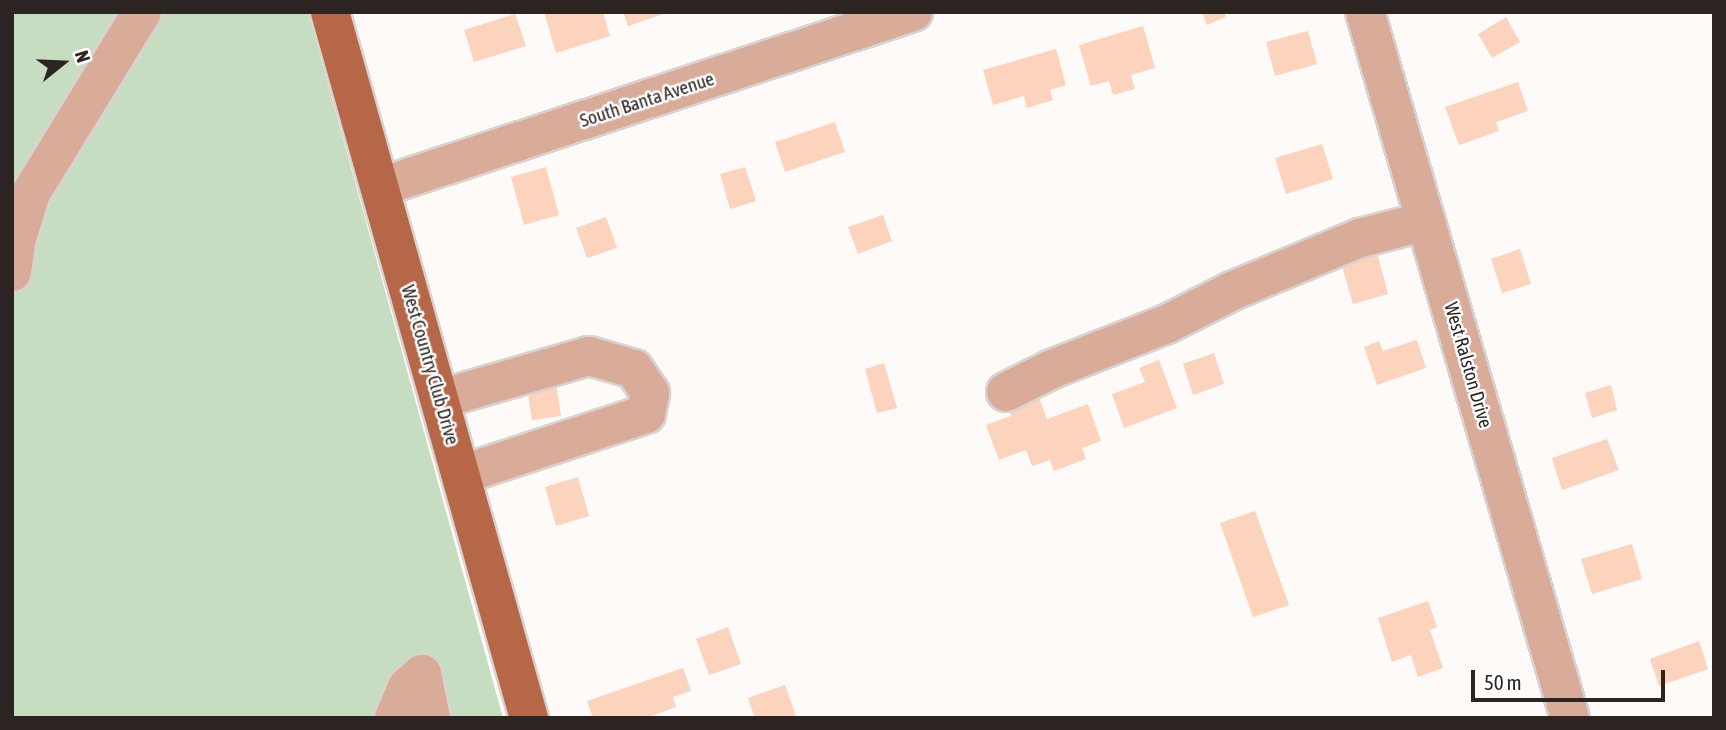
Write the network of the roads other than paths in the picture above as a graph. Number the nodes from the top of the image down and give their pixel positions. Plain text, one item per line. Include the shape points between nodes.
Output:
1 (142, 12) edge
2 (330, 12) edge
3 (913, 12) edge
4 (1365, 12) edge
5 (380, 187) junction
6 (1426, 221) junction
7 (12, 272) edge
8 (1006, 392) dead end
9 (440, 399) junction
10 (461, 475) junction
11 (394, 718) edge
12 (431, 718) edge
13 (529, 718) edge
14 (1570, 718) edge

1 - 7 street via 31,193
2 - 5 main road, West Country Club Drive
3 - 5 street, South Banta Avenue
4 - 6 street, West Ralston Drive
5 - 9 main road, West Country Club Drive
6 - 8 street via 1360,238
6 - 14 street, West Ralston Drive
9 - 10 main road, West Country Club Drive
9 - 10 street via 589,356 634,369 650,393 646,414
10 - 13 main road, West Country Club Drive
11 - 12 street via 407,687 422,674

